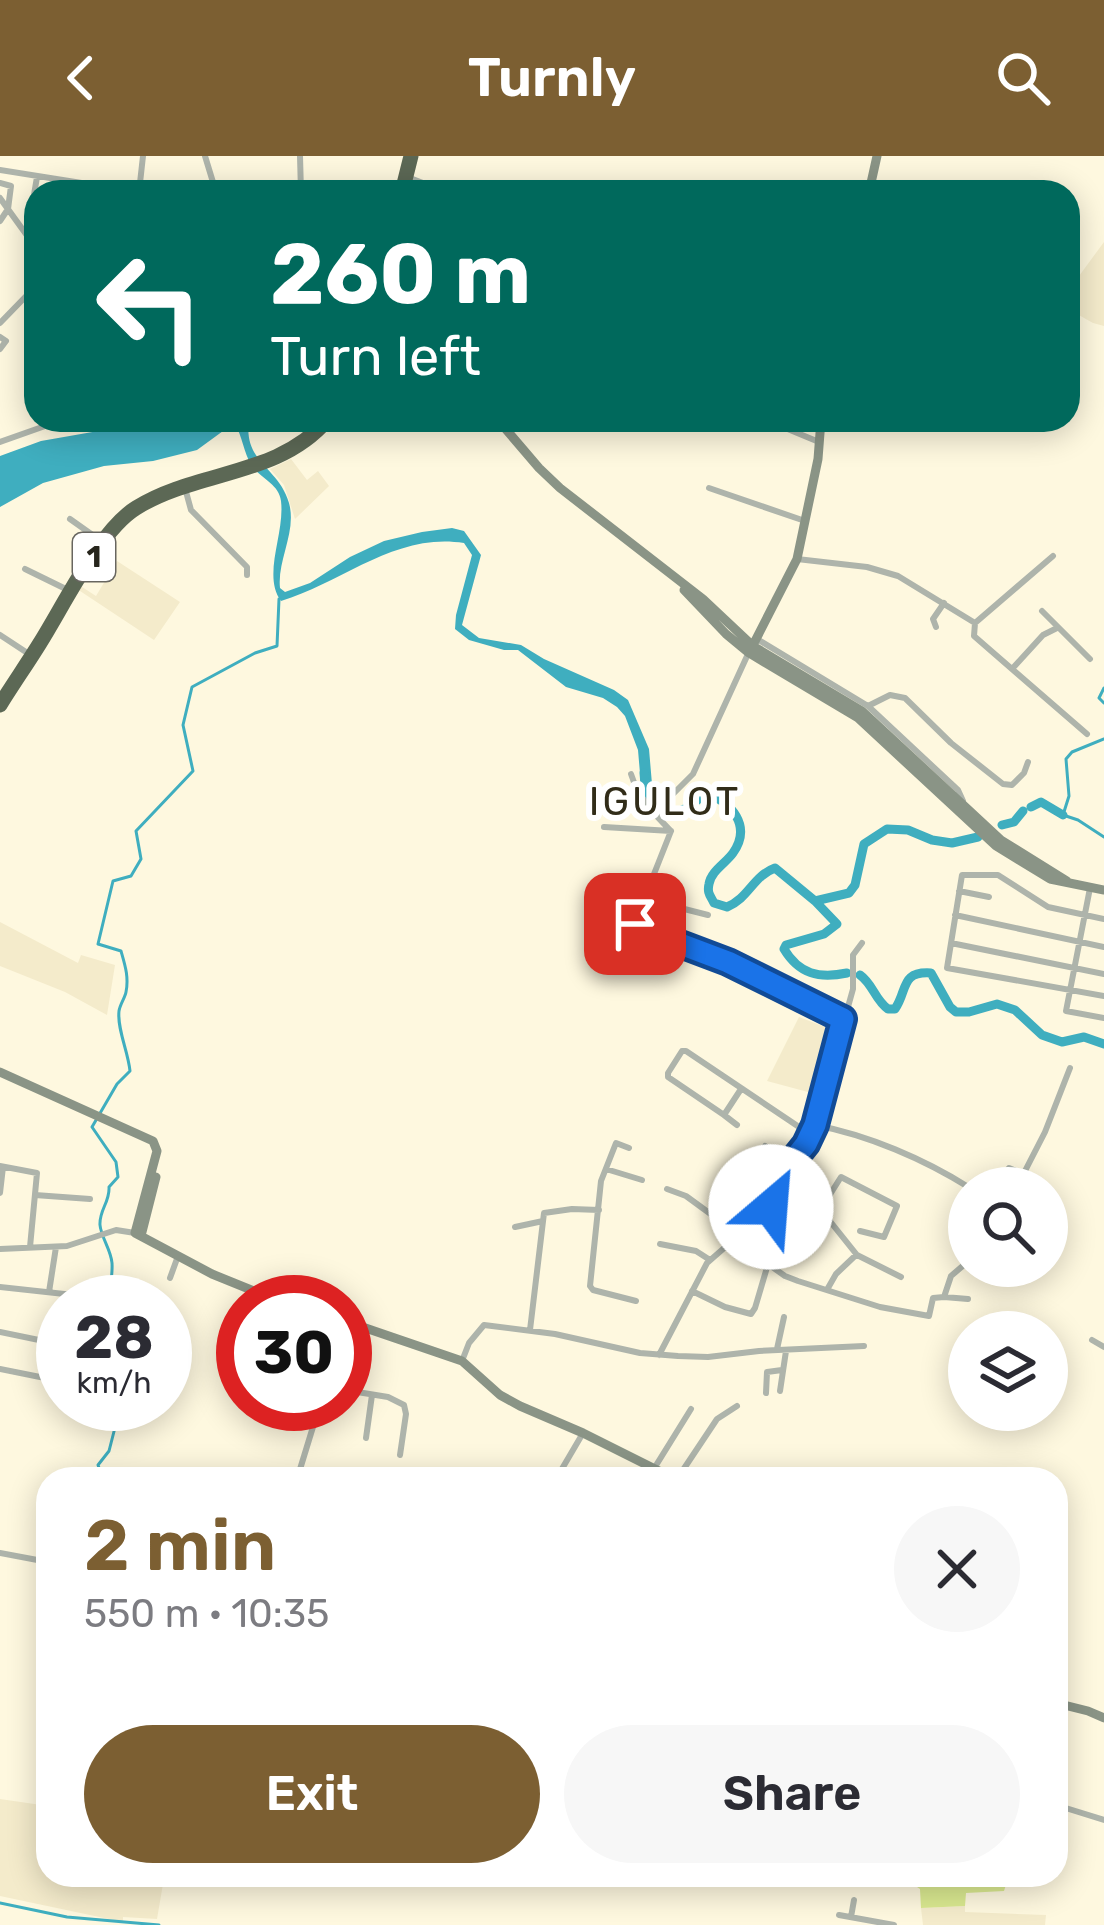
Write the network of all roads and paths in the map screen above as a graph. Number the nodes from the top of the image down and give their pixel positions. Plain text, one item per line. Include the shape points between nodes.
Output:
1 (0, 170) edge
2 (37, 177) junction
3 (36, 180) edge
4 (57, 180) edge
5 (0, 183) edge
6 (0, 198) edge
7 (8, 209) junction
8 (0, 221) edge
9 (24, 232) edge
10 (24, 298) edge
11 (0, 323) edge
12 (0, 337) edge
13 (0, 349) edge
14 (314, 432) edge
15 (509, 432) edge
16 (795, 432) edge
17 (819, 432) edge
18 (819, 442) junction
19 (184, 484) junction
20 (709, 488) dead end
21 (70, 519) dead end
22 (805, 521) junction
23 (101, 540) junction
24 (1052, 556) dead end
25 (796, 559) junction
26 (25, 569) dead end
27 (247, 575) dead end
28 (68, 590) junction
29 (944, 603) junction
30 (1042, 611) dead end
31 (975, 623) junction
32 (936, 627) dead end
33 (1057, 628) junction
34 (0, 635) edge
35 (753, 646) junction
36 (29, 654) junction
37 (1090, 659) dead end
38 (1012, 669) junction
39 (0, 692) edge
40 (0, 705) edge
41 (868, 706) junction
42 (1088, 734) dead end
43 (1028, 762) dead end
44 (631, 774) dead end
45 (964, 805) junction
46 (661, 814) junction
47 (976, 822) junction
48 (604, 827) dead end
49 (671, 831) junction
50 (1090, 887) junction
51 (1104, 890) edge
52 (959, 891) junction
53 (989, 897) dead end
54 (645, 899) junction
55 (1085, 914) junction
56 (708, 915) dead end
57 (956, 915) junction
58 (1104, 919) edge
59 (1080, 942) junction
60 (951, 943) junction
61 (862, 944) dead end
62 (1104, 947) edge
63 (1074, 968) junction
64 (1104, 974) edge
65 (1070, 991) junction
66 (1104, 996) edge
67 (1104, 1018) edge
68 (843, 1019) junction
69 (1070, 1068) dead end
70 (0, 1069) edge
71 (741, 1089) junction
72 (724, 1114) junction
73 (737, 1124) dead end
74 (815, 1125) junction
75 (811, 1135) junction
76 (765, 1146) dead end
77 (629, 1148) dead end
78 (789, 1164) junction
79 (1, 1167) edge
80 (1027, 1167) edge
81 (606, 1169) junction
82 (948, 1174) edge
83 (642, 1180) dead end
84 (667, 1189) dead end
85 (0, 1193) edge
86 (35, 1195) junction
87 (90, 1198) dead end
88 (817, 1205) junction
89 (771, 1207) junction
90 (599, 1210) junction
91 (759, 1216) junction
92 (543, 1221) junction
93 (515, 1227) dead end
94 (860, 1231) dead end
95 (138, 1234) junction
96 (737, 1234) junction
97 (660, 1244) dead end
98 (792, 1244) dead end
99 (30, 1247) junction
100 (56, 1247) junction
101 (0, 1249) edge
102 (776, 1254) dead end
103 (857, 1255) junction
104 (178, 1256) junction
105 (710, 1260) junction
106 (768, 1264) junction
107 (52, 1275) edge
108 (171, 1275) edge
109 (216, 1275) edge
110 (901, 1277) dead end
111 (948, 1285) edge
112 (0, 1287) edge
113 (827, 1288) junction
114 (36, 1291) edge
115 (692, 1291) junction
116 (944, 1297) junction
117 (968, 1299) dead end
118 (636, 1301) dead end
119 (784, 1317) dead end
120 (372, 1330) edge
121 (530, 1330) junction
122 (0, 1332) edge
123 (36, 1339) edge
124 (1092, 1340) dead end
125 (864, 1346) dead end
126 (1104, 1347) edge
127 (781, 1351) junction
128 (659, 1354) junction
129 (462, 1361) junction
130 (0, 1369) edge
131 (782, 1370) junction
132 (36, 1378) edge
133 (780, 1391) dead end
134 (766, 1393) dead end
135 (372, 1395) edge
136 (737, 1406) dead end
137 (691, 1409) dead end
138 (312, 1431) edge
139 (367, 1431) edge
140 (583, 1433) junction
141 (366, 1438) dead end
142 (400, 1455) dead end
143 (301, 1467) edge
144 (563, 1467) edge
145 (655, 1467) joint
146 (684, 1467) edge
147 (0, 1553) edge
148 (36, 1560) edge
149 (1068, 1706) edge
150 (1104, 1718) edge
151 (1068, 1809) edge
152 (1104, 1820) edge
153 (854, 1900) dead end
154 (873, 1906) dead end
155 (839, 1915) dead end
156 (851, 1917) junction
157 (871, 1921) junction
158 (895, 1925) edge

1 - 2 street
2 - 3 street
2 - 4 street
5 - 7 street via 11,185
6 - 7 street
7 - 8 street
7 - 9 street
10 - 11 street
12 - 13 street
14 - 19 highway, 1
15 - 35 street via 560,488
16 - 18 street
17 - 18 street
18 - 22 street
19 - 23 highway, 1 via 127,514
19 - 27 street via 191,510
20 - 22 street
21 - 23 street
22 - 25 street
23 - 28 highway, 1
24 - 31 street
25 - 29 street via 867,567
25 - 35 street
26 - 28 street
28 - 36 highway, 1
29 - 31 street
29 - 32 street
30 - 33 street
31 - 38 street via 974,636
33 - 37 street
33 - 38 street
34 - 36 street
35 - 41 street
35 - 45 street via 862,711
35 - 46 street via 693,774
35 - 47 street via 858,718
36 - 39 highway, 1
36 - 40 highway, 1
38 - 42 street
41 - 43 street via 890,695 905,698 1003,784 1016,782
41 - 45 street via 958,790
44 - 46 street
45 - 47 street
46 - 49 street
47 - 50 street via 999,843
48 - 49 street
49 - 54 street
50 - 51 street
50 - 55 street
52 - 53 street
52 - 55 street via 962,875 998,874 1048,907
52 - 57 street
54 - 56 street
54 - 68 street via 637,927
55 - 58 street
55 - 59 street
57 - 59 street
57 - 60 street
59 - 62 street
59 - 63 street
60 - 63 street
60 - 65 street via 947,968
61 - 68 street via 853,955
63 - 64 street
63 - 65 street
65 - 66 street
65 - 67 street via 1066,1011
68 - 74 street
69 - 80 street
70 - 95 street via 156,1135 162,1157
71 - 72 street
71 - 72 street via 681,1052 668,1077
71 - 75 street
72 - 73 street
74 - 75 street
74 - 82 street
75 - 78 street
76 - 78 street
77 - 81 street via 616,1143
78 - 89 street
79 - 85 street
79 - 86 street via 37,1172
81 - 83 street
81 - 90 street
84 - 96 street
86 - 87 street
86 - 99 street
88 - 89 street via 792,1225
88 - 94 street via 841,1178 897,1206 884,1237
88 - 103 street
89 - 91 street
90 - 92 street via 547,1210
90 - 118 street via 591,1288
91 - 96 street
91 - 98 street
92 - 93 street
92 - 121 street
95 - 100 street via 116,1230
95 - 104 street
96 - 105 street
97 - 105 street
99 - 100 street
99 - 101 street
100 - 107 street
102 - 106 street
103 - 110 street
103 - 113 street
104 - 108 street
104 - 109 street
105 - 115 street
106 - 113 street
106 - 115 street via 751,1314
111 - 116 street
112 - 114 street
113 - 116 street via 927,1317 933,1298
115 - 128 street
116 - 117 street
119 - 127 street
120 - 129 street
121 - 128 street
121 - 129 street via 482,1326
122 - 123 street
124 - 126 street
125 - 127 street
127 - 128 street
127 - 131 street
129 - 140 street via 500,1395
130 - 132 street
131 - 133 street
131 - 134 street via 767,1372
135 - 142 street via 406,1408
136 - 146 street via 717,1419
137 - 145 street
138 - 143 street
139 - 141 street
140 - 144 street
140 - 145 street
147 - 148 street
149 - 150 street
151 - 152 street
153 - 156 street
154 - 157 street
155 - 156 street
156 - 157 street
157 - 158 street

